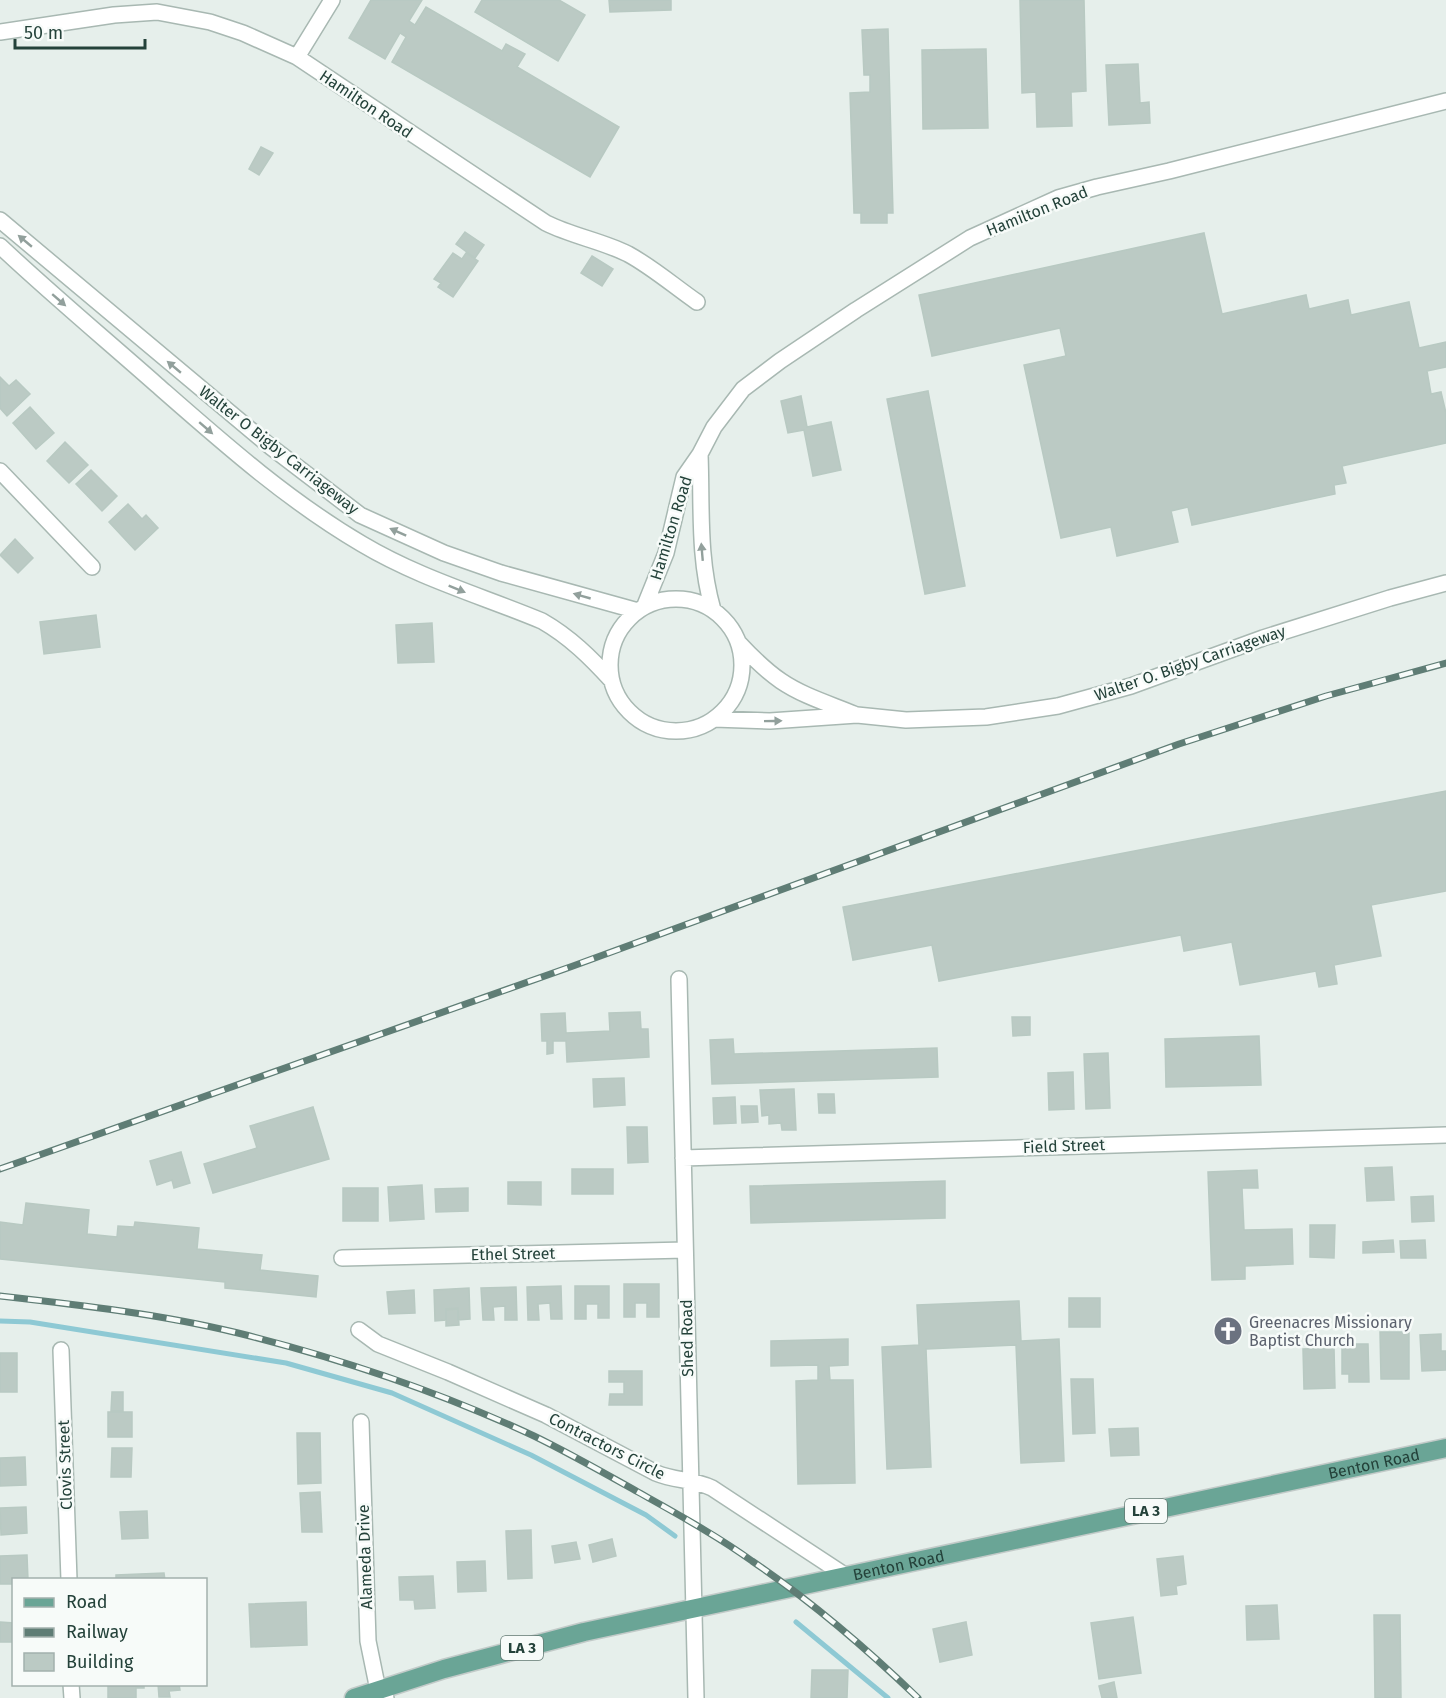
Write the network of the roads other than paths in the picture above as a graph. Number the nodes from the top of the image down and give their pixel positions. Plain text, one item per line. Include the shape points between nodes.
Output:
1 (332, 0) edge
2 (1, 32) edge
3 (297, 57) junction
4 (1446, 101) edge
5 (0, 220) edge
6 (0, 246) edge
7 (697, 302) dead end
8 (700, 454) junction
9 (0, 471) edge
10 (92, 567) dead end
11 (1446, 583) edge
12 (642, 608) junction
13 (713, 610) junction
14 (739, 643) junction
15 (612, 681) junction
16 (857, 715) junction
17 (714, 719) junction
18 (679, 979) dead end
19 (1446, 1135) edge
20 (683, 1158) junction
21 (685, 1250) junction
22 (342, 1258) dead end
23 (359, 1330) dead end
24 (61, 1350) dead end
25 (361, 1422) dead end
26 (1446, 1448) edge
27 (690, 1480) junction
28 (846, 1575) junction
29 (69, 1578) edge
30 (693, 1609) junction
31 (380, 1695) edge
32 (354, 1698) edge
33 (696, 1698) edge

1 - 3 street
2 - 3 street, Hamilton Road via 157,12 210,22
3 - 7 street, Hamilton Road via 546,223 628,255
4 - 8 street, Hamilton Road via 1097,187 1059,198 970,238 855,310 743,389 714,427
12 -> 5 street, Walter O Bigby Carriageway via 501,573 444,553 360,515 262,440
6 -> 15 street, Walter O Bigby Carriageway via 214,435 316,515 419,574 561,631
8 - 12 street, Hamilton Road via 684,477 666,553
13 -> 8 street, Hamilton Road via 700,533
9 - 10 street
11 - 16 street, Walter O. Bigby Carriageway via 1058,706 986,717 906,720
12 - 13 street, Walter O Bigby Carriageway via 675,599 695,601
12 - 15 street via 624,625 615,642
13 - 14 street, Walter O Bigby Carriageway via 729,624
14 - 16 street, Walter O. Bigby Carriageway via 782,682
14 - 17 street, Walter O Bigby Carriageway via 743,664 739,686 730,704
15 - 17 street, Walter O Bigby Carriageway via 635,716 653,727 695,729
17 -> 16 street, Walter O. Bigby Carriageway via 770,721
18 - 20 street, Shed Road
19 - 20 street, Field Street
20 - 21 street, Shed Road
21 - 22 street, Ethel Street
21 - 27 street, Shed Road
23 - 27 street, Contractors Circle via 378,1344 527,1406 657,1473
24 - 29 street, Clovis Street
25 - 31 street, Alameda Drive via 368,1641
26 - 28 main road, Benton Road / LA 3
27 - 28 street, Contractors Circle via 724,1495
27 - 30 street, Shed Road
28 - 30 main road, Benton Road / LA 3
30 - 31 main road, Benton Road / LA 3 via 444,1669
30 - 33 street, Shed Road
31 - 32 main road, Benton Road / LA 3

